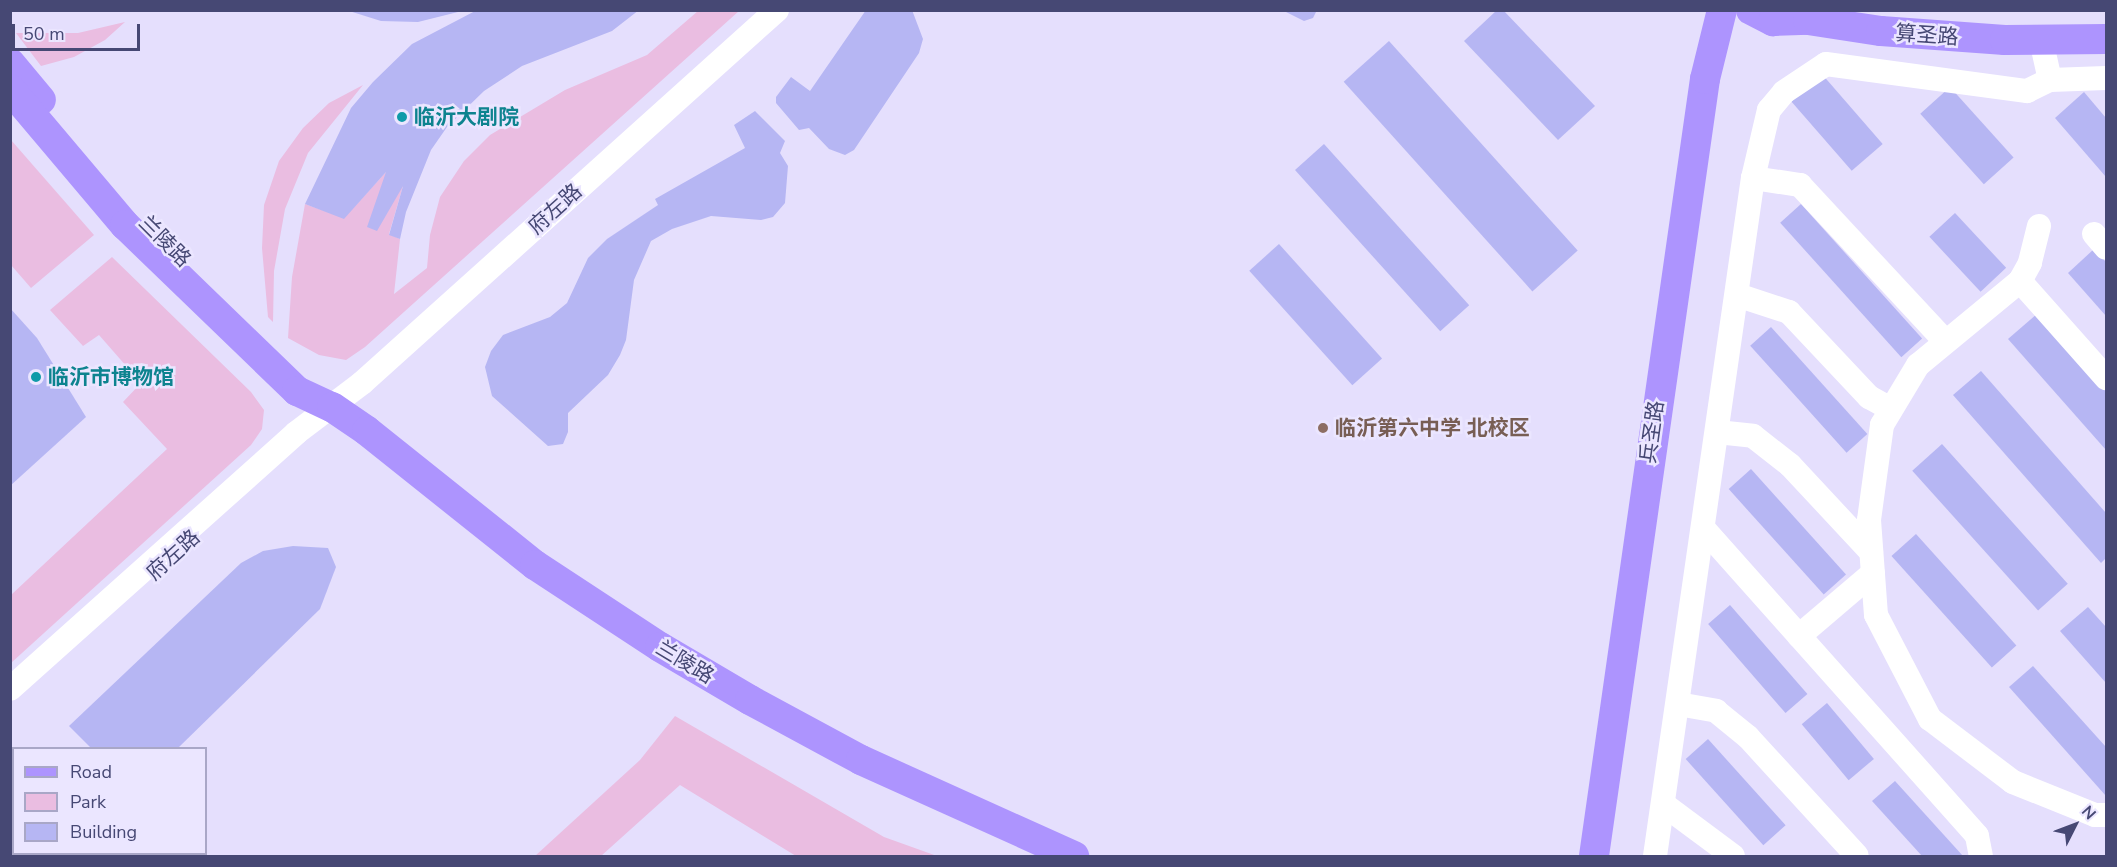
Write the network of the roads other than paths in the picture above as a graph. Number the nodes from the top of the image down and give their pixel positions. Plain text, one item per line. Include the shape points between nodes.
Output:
1 (764, 10) edge
2 (777, 10) edge
3 (1724, 10) edge
4 (1751, 10) edge
5 (1845, 10) edge
6 (2106, 24) edge
7 (2106, 39) edge
8 (2041, 40) junction
9 (10, 63) edge
10 (2106, 78) edge
11 (2050, 80) junction
12 (10, 89) edge
13 (1753, 178) junction
14 (2039, 226) dead end
15 (2020, 281) junction
16 (1737, 295) junction
17 (1945, 341) junction
18 (2106, 378) edge
19 (332, 407) junction
20 (1891, 410) junction
21 (1717, 432) junction
22 (1703, 528) junction
23 (1872, 562) junction
24 (1799, 636) junction
25 (10, 689) edge
26 (10, 700) edge
27 (1678, 704) junction
28 (1663, 804) junction
29 (2106, 815) edge
30 (1035, 856) edge
31 (1074, 856) edge
32 (1594, 856) edge
33 (1608, 856) edge
34 (1655, 856) edge
35 (1733, 856) edge
36 (1857, 856) edge
37 (1981, 856) edge

1 - 19 street, 府左路 via 355,377
2 - 19 street, 府左路
3 - 32 main road, 兵圣路 via 1705,79
3 - 33 main road, 兵圣路 via 1726,47 1656,500
4 - 8 main road, 算圣路 via 1773,21 1808,20 1881,32
5 - 6 main road, 算圣路 via 2005,24
7 - 8 main road, 算圣路
8 - 11 street
9 - 19 main road, 兰陵路 via 137,214
10 - 11 street
11 - 13 street via 2027,91 1826,64 1784,92 1769,110
12 - 19 main road, 兰陵路 via 140,240 297,392
13 - 16 street
13 - 17 street via 1800,186
14 - 15 street via 2030,263
15 - 17 street
15 - 18 street
16 - 20 street via 1789,312 1869,397
16 - 21 street
17 - 20 street via 1918,365
19 - 25 street, 府左路 via 296,433
19 - 26 street, 府左路 via 303,439
19 - 30 main road, 兰陵路 via 354,441 455,524 526,578 652,661 854,774
19 - 31 main road, 兰陵路 via 535,565 660,647 861,759
20 - 23 street via 1881,425 1869,520
21 - 22 street
21 - 23 street via 1753,436 1790,465
22 - 24 street
22 - 27 street
23 - 24 street
23 - 29 street via 1876,615 1930,719 2013,782 2095,815
24 - 37 street via 1977,836
27 - 28 street
27 - 36 street via 1716,711 1748,737
28 - 34 street
28 - 35 street

